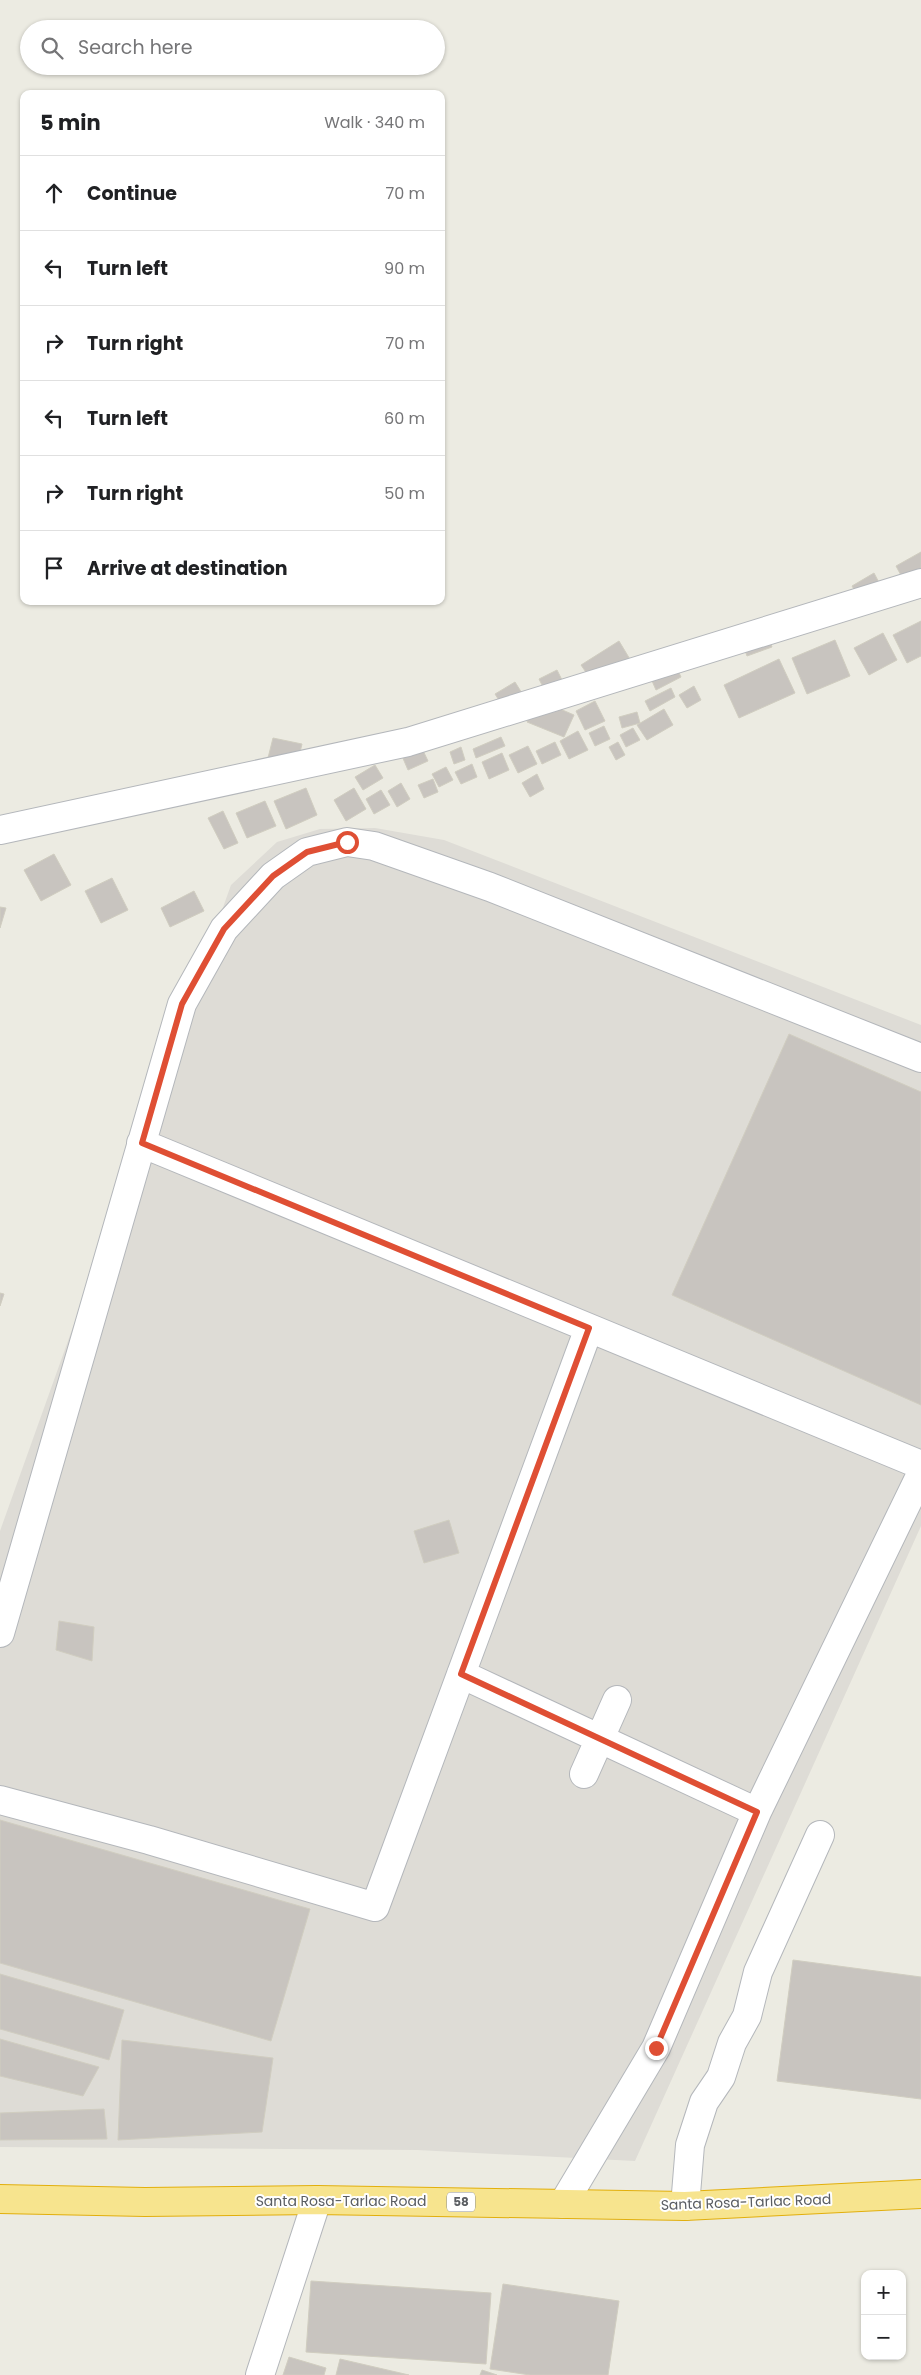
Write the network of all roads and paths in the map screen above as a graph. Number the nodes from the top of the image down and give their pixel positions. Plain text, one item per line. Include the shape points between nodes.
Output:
1 (921, 583) edge
2 (0, 830) edge
3 (921, 1058) edge
4 (142, 1143) junction
5 (589, 1328) junction
6 (921, 1465) edge
7 (921, 1474) edge
8 (0, 1634) edge
9 (461, 1674) junction
10 (617, 1700) dead end
11 (600, 1739) junction
12 (584, 1774) dead end
13 (0, 1800) edge
14 (757, 1812) junction
15 (820, 1835) dead end
16 (921, 2194) edge
17 (0, 2198) edge
18 (317, 2200) junction
19 (563, 2204) junction
20 (685, 2206) junction
21 (260, 2375) edge

1 - 2 street via 408,742
3 - 4 street via 490,887 374,846 347,842 307,852 273,876 224,929 182,1004
4 - 5 street
4 - 8 street
5 - 6 street
5 - 9 street
7 - 14 street
9 - 11 street
9 - 13 street via 375,1907
10 - 11 street
11 - 12 street
11 - 14 street
14 - 19 street via 656,2048
15 - 20 street via 758,1972 747,2016 732,2043 721,2077 704,2102 690,2145
16 - 20 highway, Santa Rosa-Tarlac Road / 58
17 - 18 highway, Santa Rosa-Tarlac Road / 58 via 145,2202
18 - 19 highway, Santa Rosa-Tarlac Road / 58
18 - 21 street
19 - 20 highway, Santa Rosa-Tarlac Road / 58

